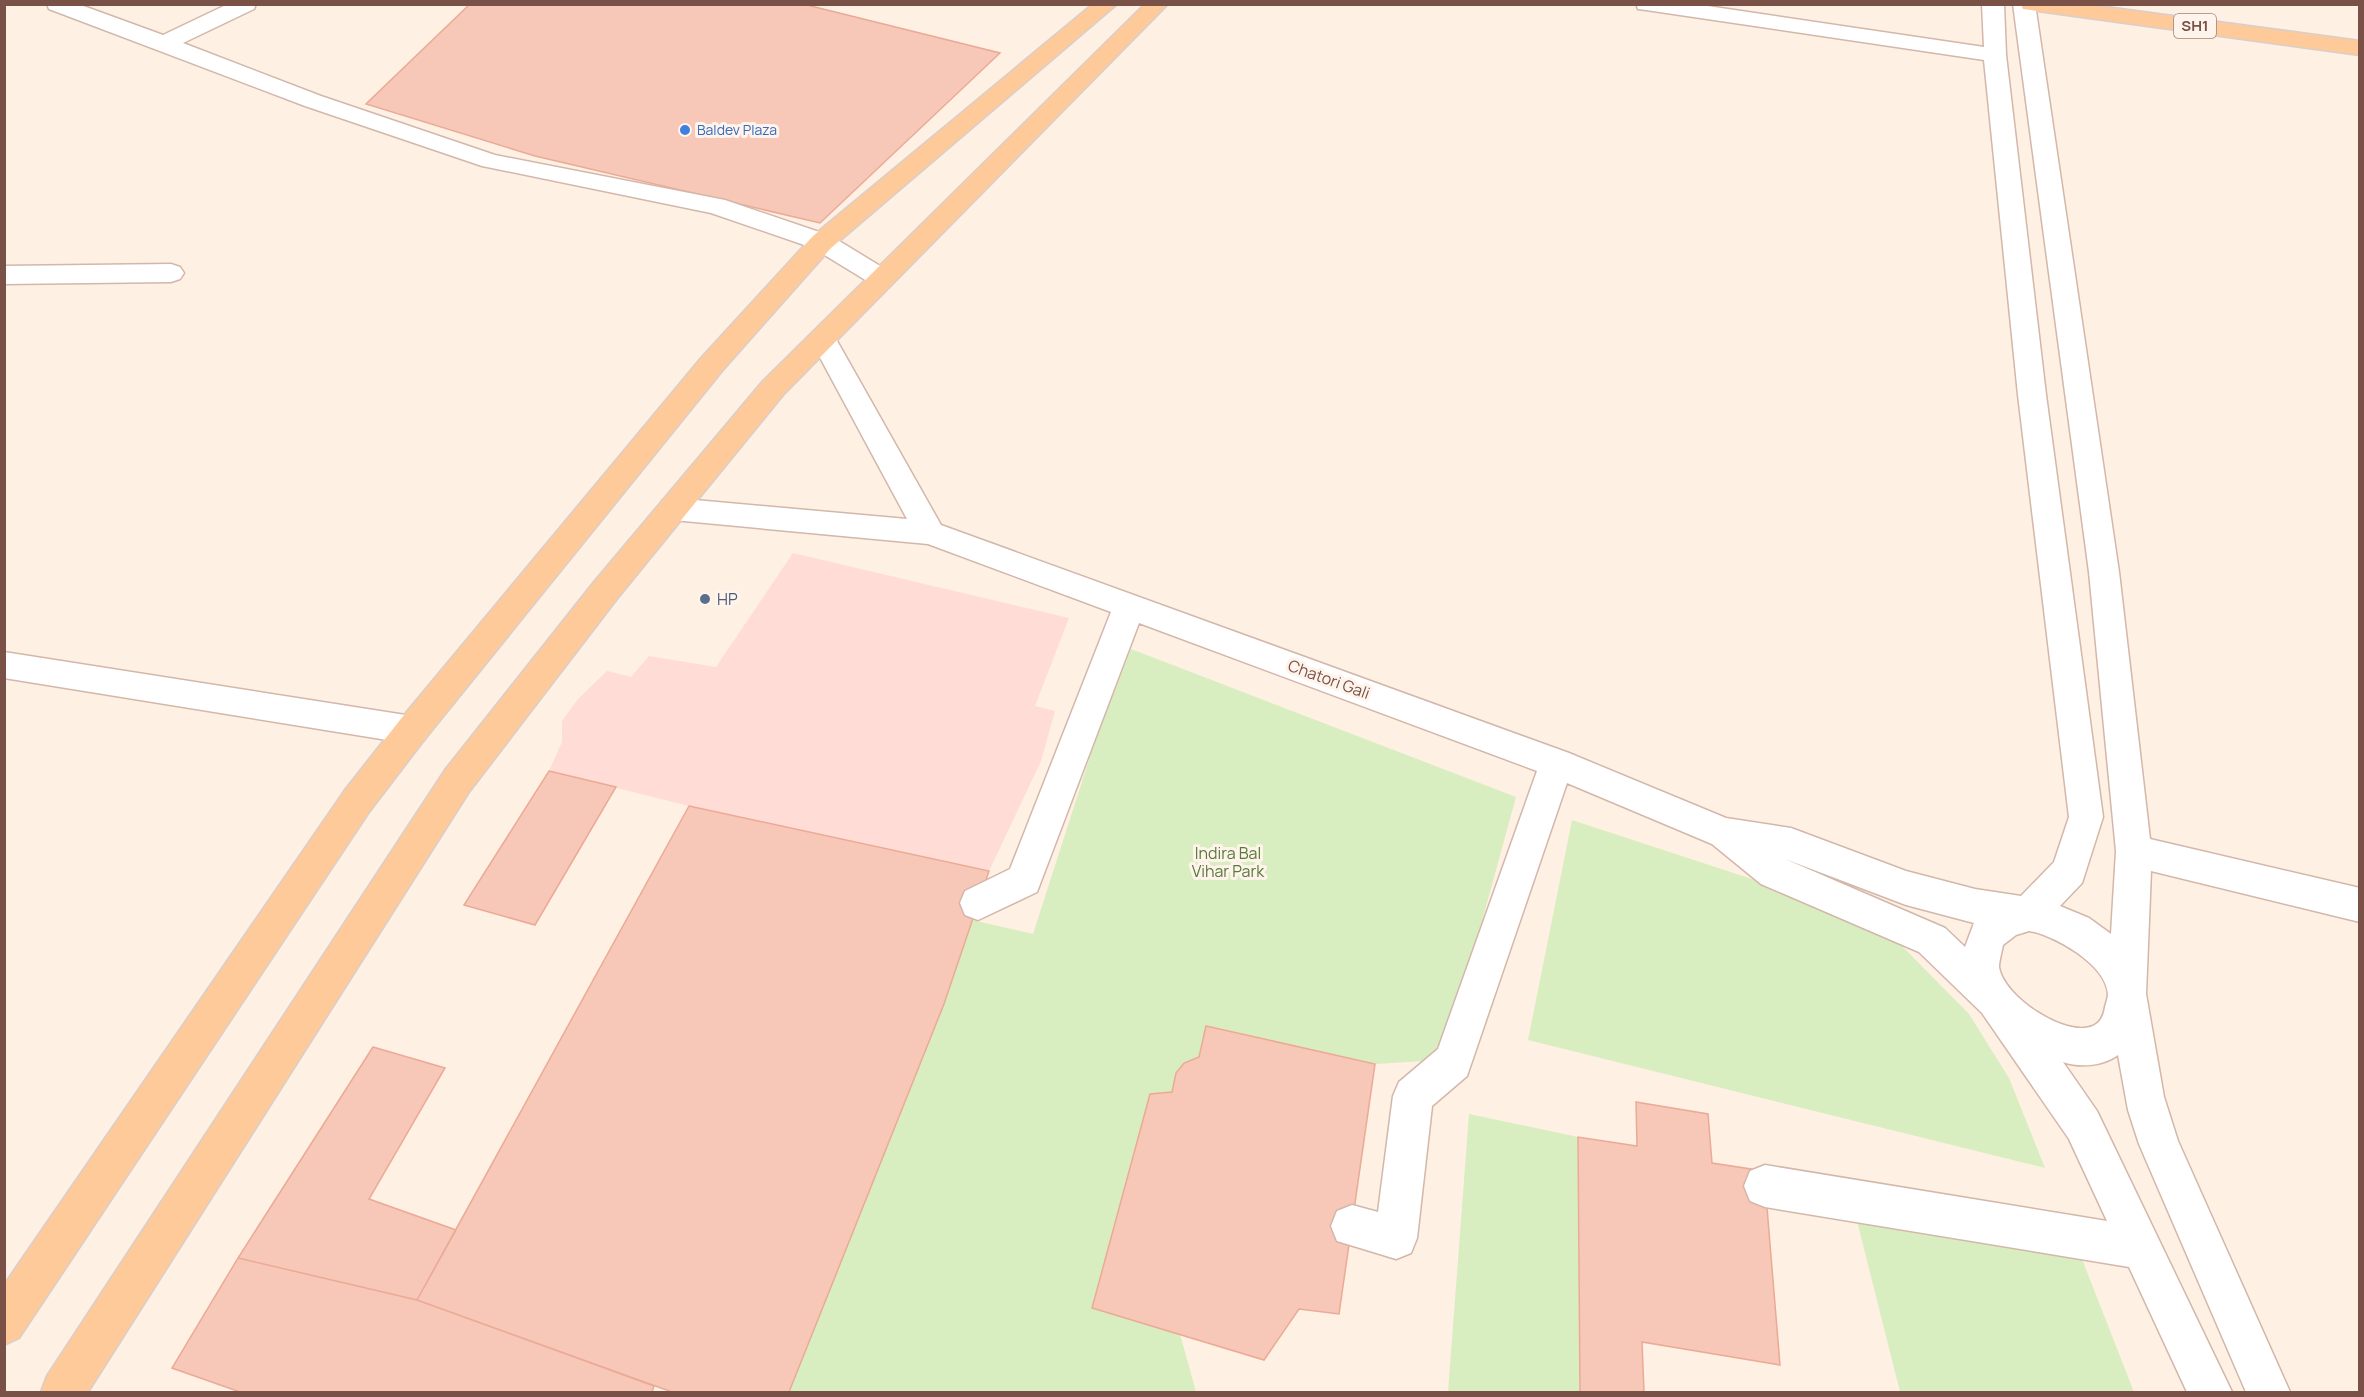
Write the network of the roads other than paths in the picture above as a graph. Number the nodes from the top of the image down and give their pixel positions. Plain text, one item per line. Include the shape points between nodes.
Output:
1 (57, 4) edge
2 (246, 4) edge
3 (1107, 4) edge
4 (1158, 4) edge
5 (1646, 4) edge
6 (1993, 4) edge
7 (2024, 4) edge
8 (2031, 4) edge
9 (2181, 4) edge
10 (2259, 14) dead end
11 (164, 43) junction
12 (2360, 48) edge
13 (1995, 55) junction
14 (822, 242) junction
15 (171, 273) dead end
16 (4, 275) edge
17 (881, 278) junction
18 (823, 339) junction
19 (673, 508) junction
20 (930, 533) junction
21 (1129, 606) junction
22 (4, 665) edge
23 (412, 730) junction
24 (1557, 763) junction
25 (1724, 833) junction
26 (2134, 851) junction
27 (978, 903) dead end
28 (2360, 905) edge
29 (2028, 914) junction
30 (2127, 992) junction
31 (1995, 1000) junction
32 (1766, 1186) dead end
33 (1352, 1226) dead end
34 (2142, 1248) junction
35 (4, 1323) edge
36 (63, 1392) edge
37 (2210, 1392) edge
38 (2268, 1392) edge

1 - 11 street
2 - 11 street
3 - 14 main road
4 - 17 main road
5 - 13 street
6 - 13 street
7 - 26 street via 2104,572
8 - 12 main road, SH1
9 - 10 main road, SH1
11 - 14 street via 313,101 490,161 716,206
13 - 29 street via 2032,395 2086,816 2069,871
14 - 17 street
14 - 23 main road via 712,364
15 - 16 street
17 - 18 main road
18 - 19 main road via 773,388
18 - 20 street
19 - 20 street, Chatori Gali
19 - 36 main road via 457,781
20 - 21 street, Chatori Gali
21 - 24 street, Chatori Gali
21 - 27 street via 1024,880
22 - 23 street
23 - 35 main road via 357,801
24 - 25 street, Chatori Gali
24 - 33 street via 1453,1062 1413,1096 1396,1238
25 - 29 street via 1791,844 1906,888 1975,906
25 - 31 street via 1774,872 1932,940
26 - 28 street
26 - 30 street
29 - 30 street via 2083,933 2118,970
29 - 31 street via 1997,925 1985,939 1981,957 1984,978
30 - 31 street via 2127,1012 2120,1030 2106,1041 2086,1047 2061,1045 2037,1036 2013,1020
30 - 38 street via 2151,1123
31 - 34 street via 2083,1125
32 - 34 street
34 - 37 street

